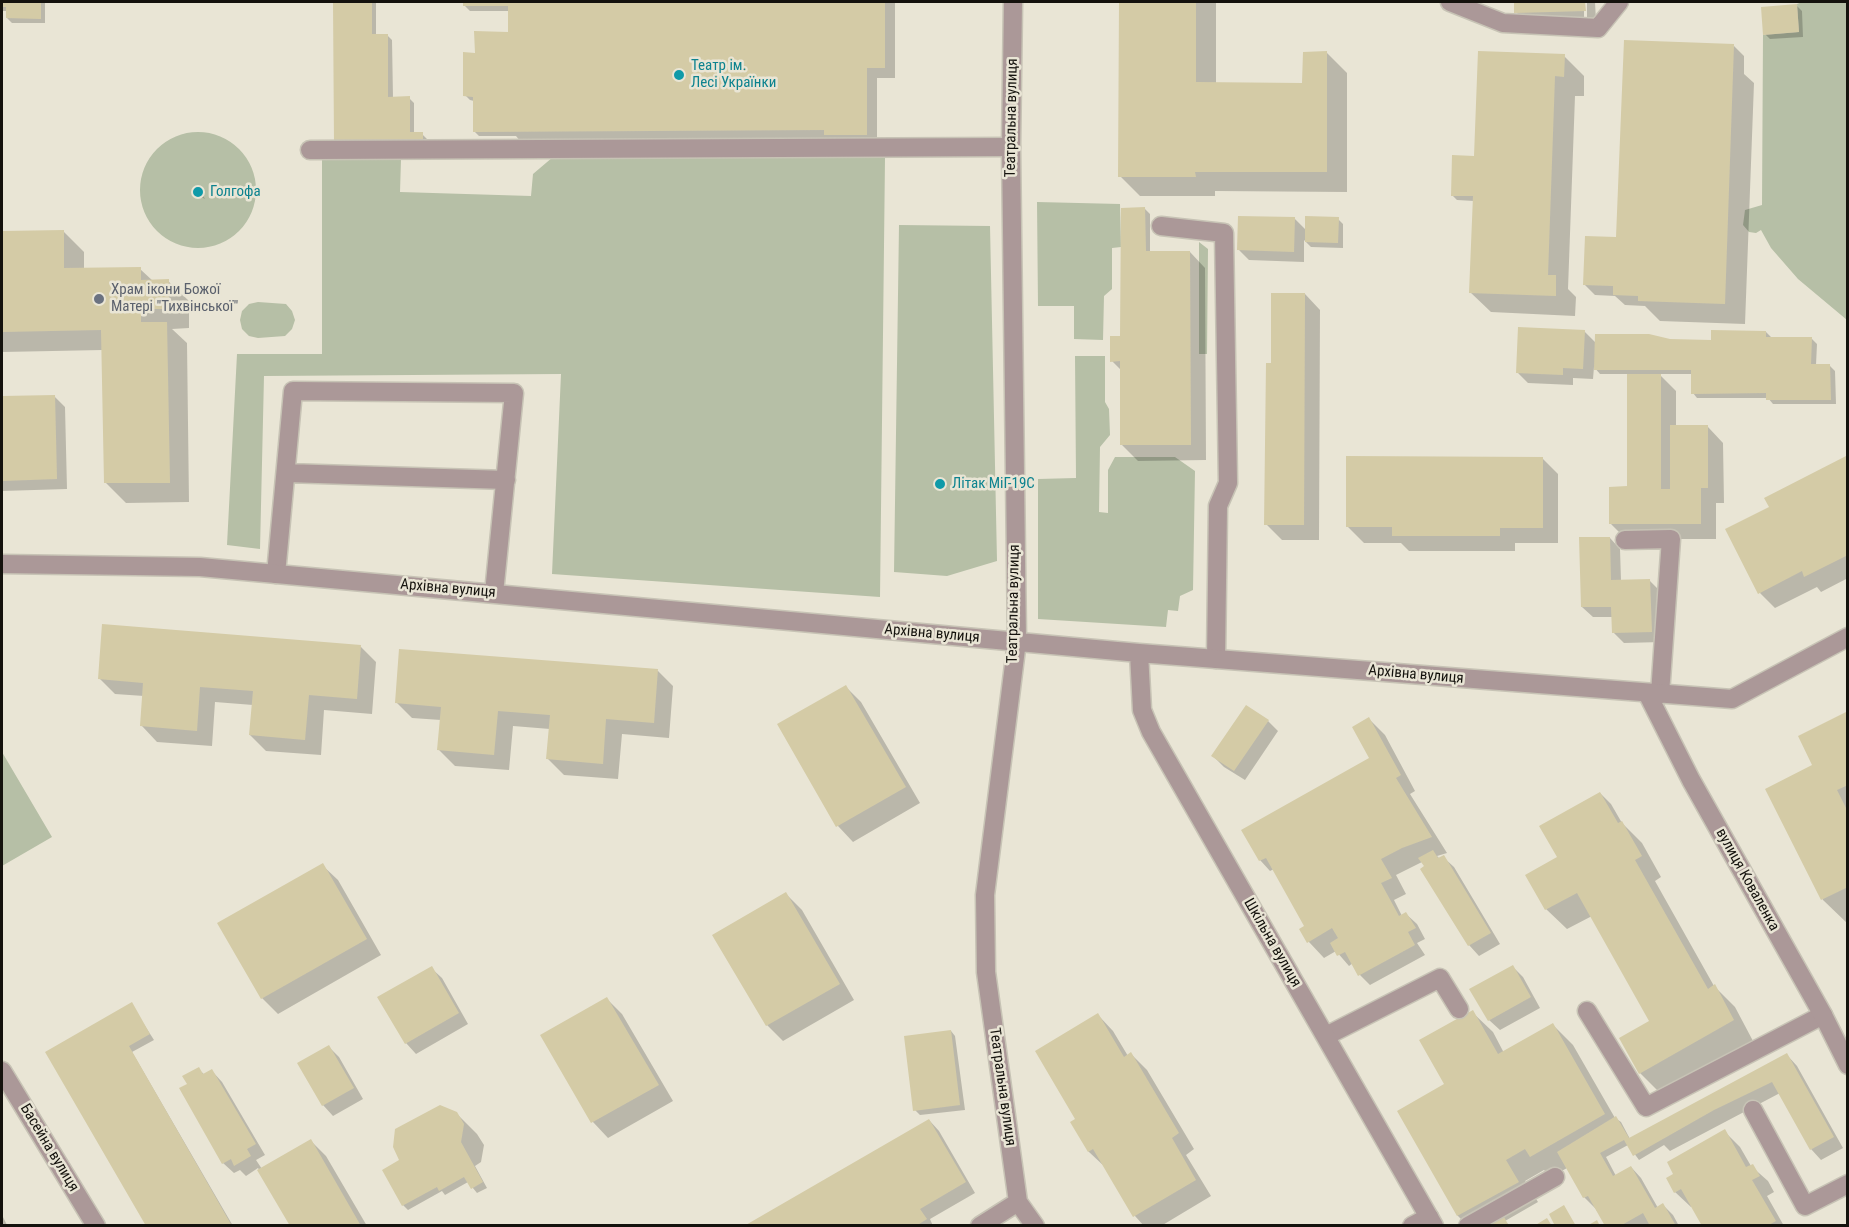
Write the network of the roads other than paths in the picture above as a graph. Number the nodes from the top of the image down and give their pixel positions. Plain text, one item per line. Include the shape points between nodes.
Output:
1 (1013, 2) edge
2 (1450, 2) edge
3 (1619, 2) edge
4 (1011, 147) junction
5 (310, 150) dead end
6 (1161, 226) dead end
7 (287, 473) junction
8 (506, 480) junction
9 (1625, 540) dead end
10 (2, 564) edge
11 (276, 574) junction
12 (494, 594) junction
13 (1848, 637) edge
14 (1017, 641) junction
15 (1139, 653) junction
16 (1216, 659) junction
17 (1654, 694) junction
18 (1459, 1009) dead end
19 (1587, 1011) dead end
20 (1823, 1015) junction
21 (1326, 1036) junction
22 (1848, 1065) edge
23 (2, 1071) edge
24 (1752, 1110) dead end
25 (1555, 1177) dead end
26 (1848, 1184) edge
27 (1018, 1202) junction
28 (1432, 1221) edge
29 (96, 1226) edge
30 (980, 1226) edge
31 (1035, 1226) edge
32 (1412, 1226) edge
33 (1468, 1226) edge

1 - 4 street, Театральна вулиця
2 - 3 street via 1503,23 1598,28
4 - 5 street
4 - 14 street, Театральна вулиця
6 - 16 street via 1224,233 1228,483 1218,506
7 - 8 street
7 - 8 street via 293,391 514,393
7 - 11 street
8 - 12 street
9 - 17 street via 1671,539
10 - 11 street, Архівна вулиця via 200,567
11 - 12 street, Архівна вулиця
12 - 14 street, Архівна вулиця
13 - 17 street, Архівна вулиця via 1732,699
14 - 15 street, Архівна вулиця
14 - 27 street, Театральна вулиця via 985,906 986,972
15 - 16 street, Архівна вулиця
15 - 21 street, Шкільна вулиця via 1142,710 1151,732
16 - 17 street, Архівна вулиця
17 - 20 street, вулиця Коваленка via 1691,780
18 - 21 street via 1440,978
19 - 20 street via 1646,1107
20 - 22 street, вулиця Коваленка
21 - 28 street, Шкільна вулиця
23 - 29 street, Басейна вулиця
24 - 26 street via 1804,1206
25 - 33 street
27 - 30 street
27 - 31 street
28 - 32 street

